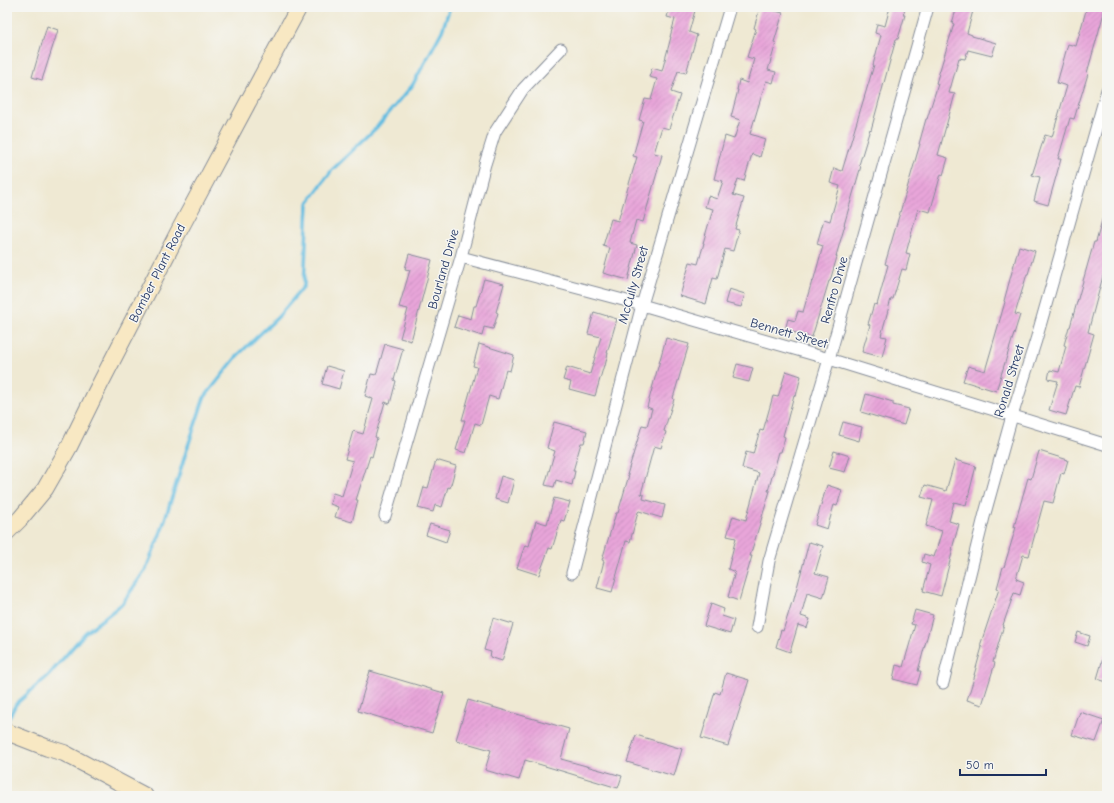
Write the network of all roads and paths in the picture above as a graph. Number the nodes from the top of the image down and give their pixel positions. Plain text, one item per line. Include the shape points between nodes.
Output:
1 (298, 7) edge
2 (730, 7) edge
3 (928, 7) edge
4 (561, 49) dead end
5 (1107, 90) edge
6 (461, 257) junction
7 (642, 305) junction
8 (828, 359) junction
9 (1012, 416) junction
10 (1107, 445) edge
11 (386, 516) dead end
12 (7, 532) edge
13 (572, 573) dead end
14 (756, 627) dead end
15 (943, 682) dead end
16 (7, 732) edge
17 (145, 796) edge

1 - 12 street, Bomber Plant Road via 181,227 69,447 44,489
2 - 7 street, McCully Street
3 - 8 street, Renfro Drive
4 - 6 street, Bourland Drive via 524,89 495,132
5 - 9 street, Ronald Street
6 - 7 street, Bennett Street
6 - 11 street, Bourland Drive
7 - 8 street, Bennett Street
7 - 13 street, McCully Street
8 - 9 street, Bennett Street
8 - 14 street, Renfro Drive via 769,561
9 - 10 street, Bennett Street
9 - 15 street, Ronald Street
16 - 17 street via 64,753

